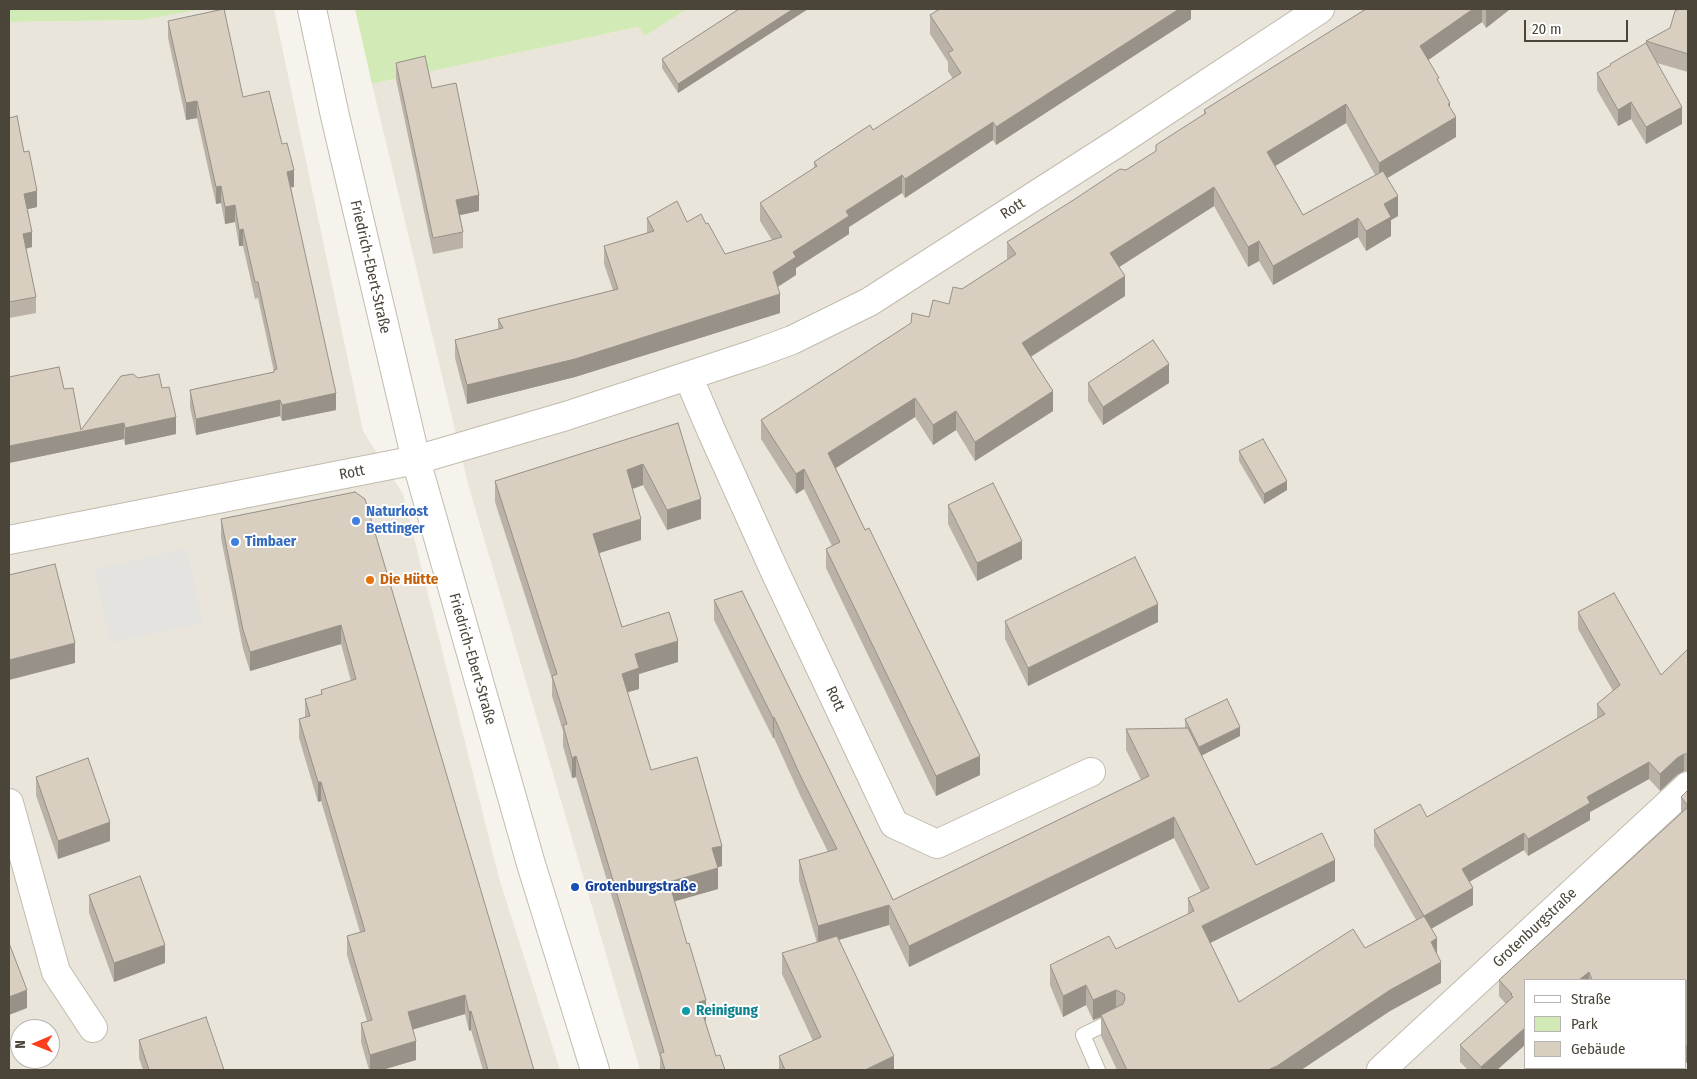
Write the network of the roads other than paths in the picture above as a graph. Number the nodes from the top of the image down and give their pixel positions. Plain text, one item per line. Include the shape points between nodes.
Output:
1 (312, 9) edge
2 (1320, 9) edge
3 (688, 376) junction
4 (416, 460) junction
5 (9, 540) edge
6 (1091, 772) dead end
7 (1688, 786) edge
8 (9, 803) edge
9 (1116, 1019) edge
10 (93, 1028) dead end
11 (595, 1070) edge
12 (1098, 1070) edge
13 (1381, 1070) edge

1 - 4 street, Friedrich-Ebert-Straße via 334,116
2 - 3 street, Rott via 869,302 792,340
3 - 4 street, Rott
3 - 6 street, Rott via 776,574 894,824 937,844
4 - 5 street, Rott
4 - 11 street, Friedrich-Ebert-Straße via 531,864
7 - 13 street, Grotenburgstraße
8 - 10 street via 56,972
9 - 12 lane via 1083,1035

